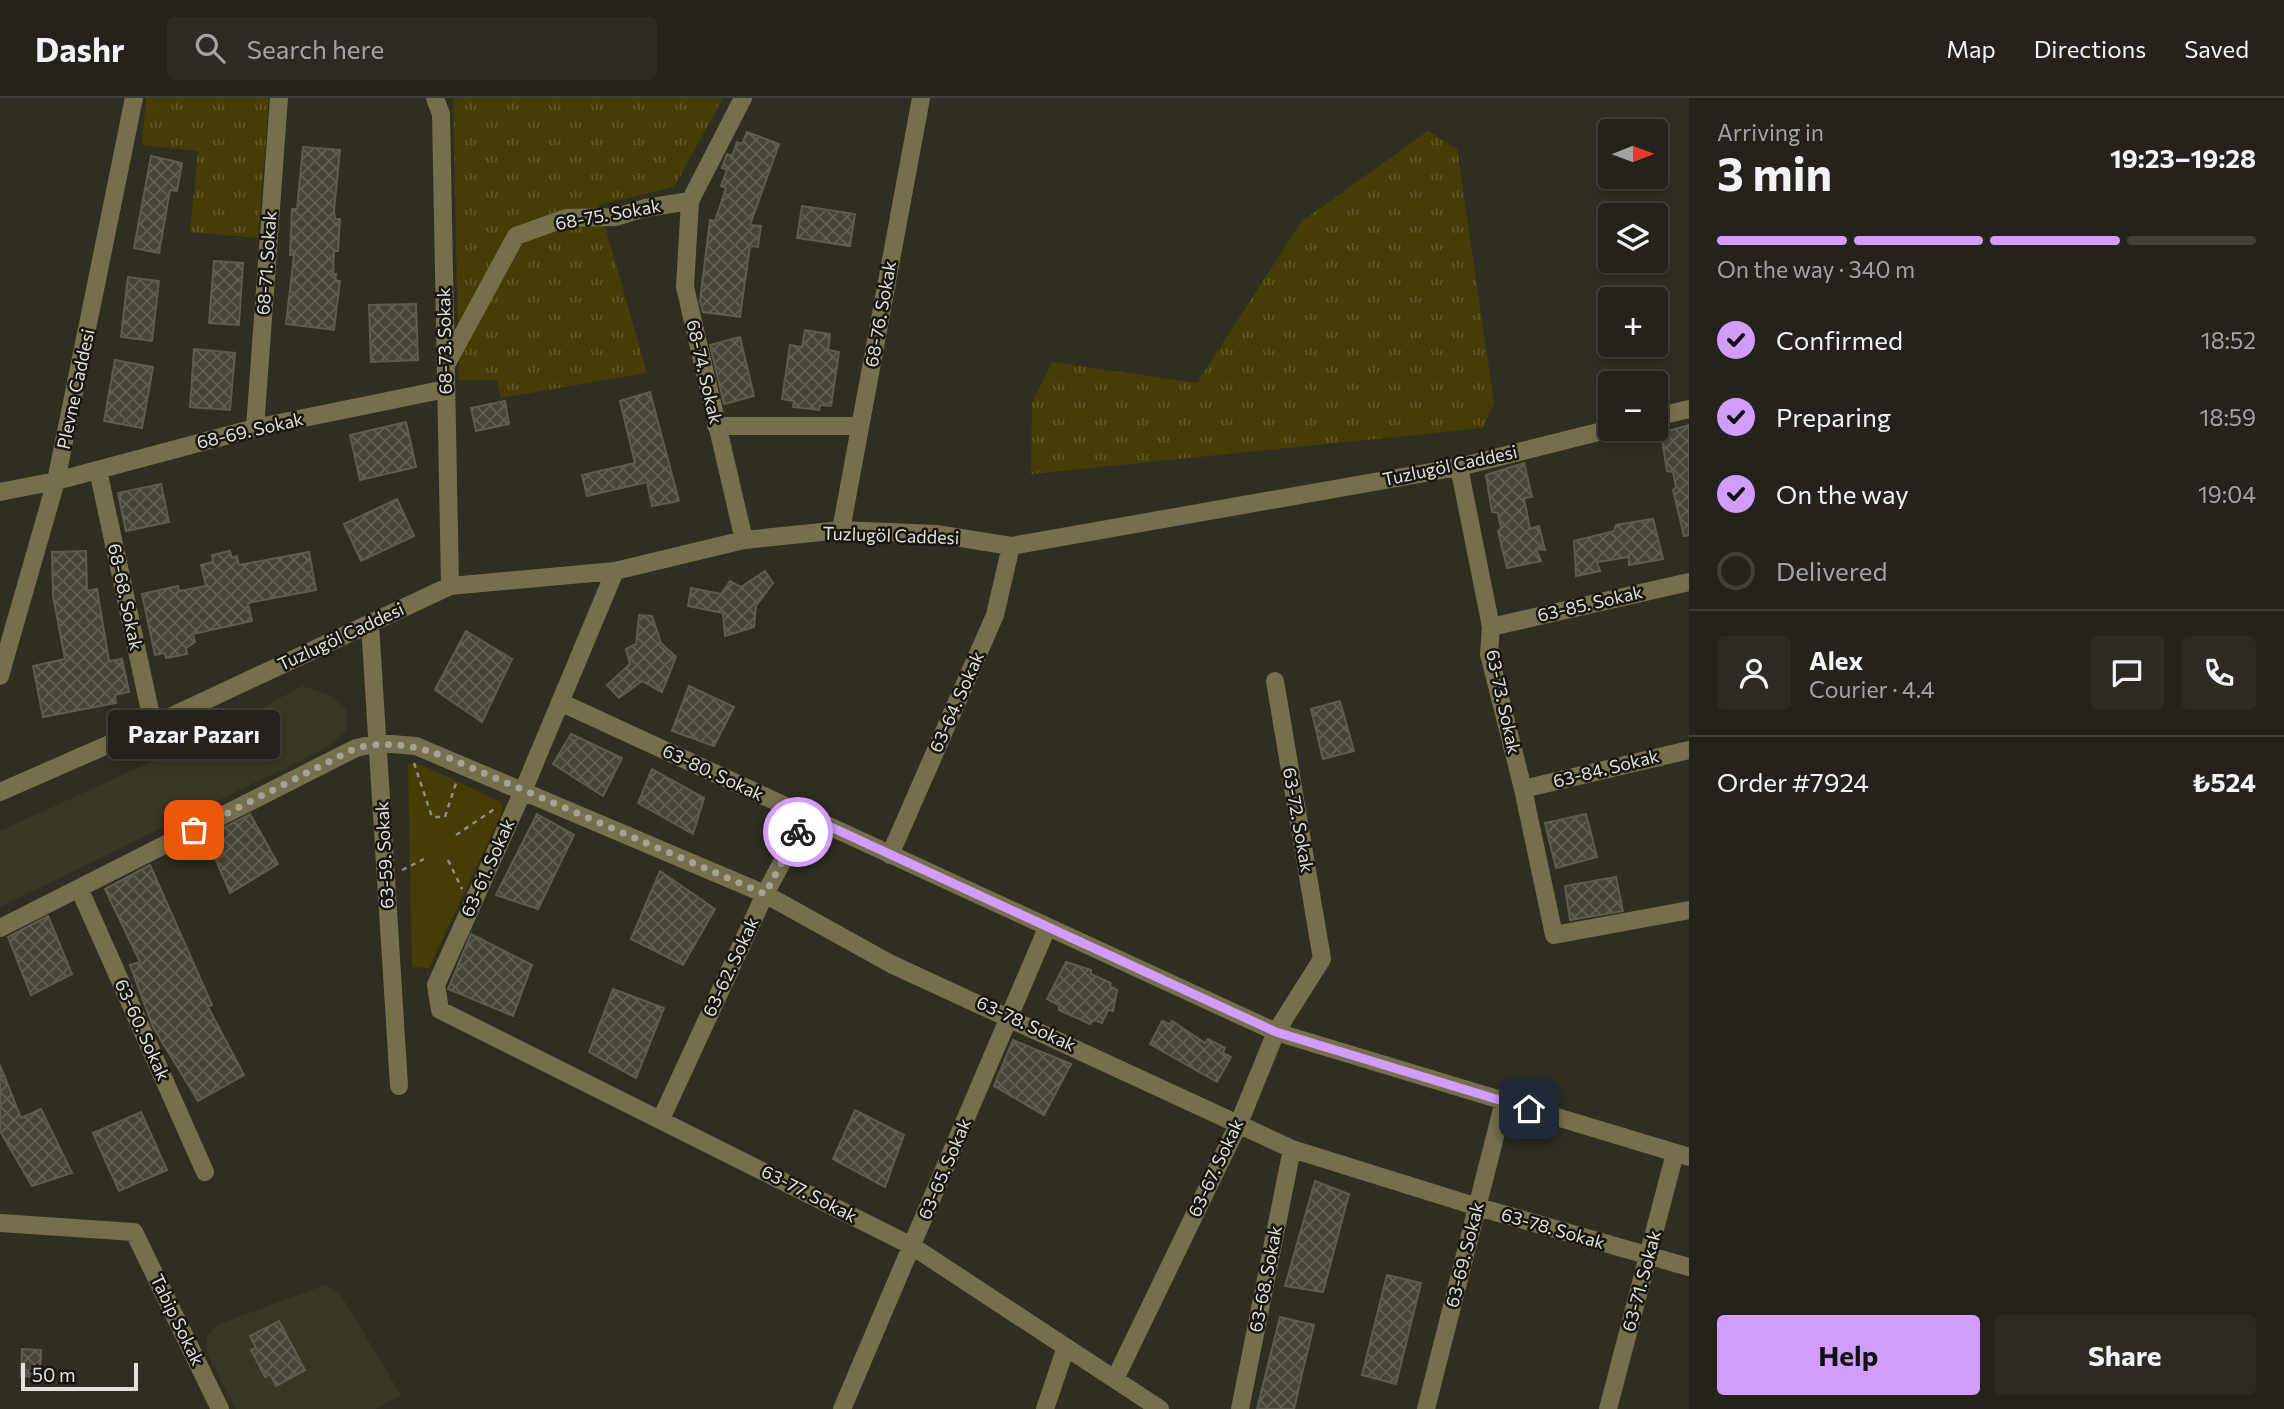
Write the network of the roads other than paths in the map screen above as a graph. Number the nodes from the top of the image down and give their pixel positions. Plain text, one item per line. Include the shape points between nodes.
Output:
1 (134, 98) edge
2 (279, 98) edge
3 (435, 98) edge
4 (743, 98) edge
5 (921, 98) edge
6 (690, 201) junction
7 (446, 365) junction
8 (446, 389) junction
9 (1689, 409) edge
10 (1668, 414) edge
11 (716, 426) junction
12 (860, 426) junction
13 (256, 428) junction
14 (1598, 432) edge
15 (1459, 467) junction
16 (98, 470) junction
17 (56, 481) junction
18 (0, 492) edge
19 (841, 530) junction
20 (744, 540) junction
21 (1011, 546) junction
22 (615, 572) junction
23 (1689, 582) edge
24 (450, 586) junction
25 (370, 624) junction
26 (1491, 627) junction
27 (6, 639) edge
28 (0, 676) edge
29 (1275, 681) dead end
30 (560, 702) junction
31 (153, 725) junction
32 (378, 743) junction
33 (1689, 750) edge
34 (1523, 789) junction
35 (523, 790) junction
36 (0, 792) edge
37 (807, 816) junction
38 (890, 855) junction
39 (79, 888) junction
40 (765, 894) junction
41 (1689, 910) edge
42 (0, 928) edge
43 (1047, 928) junction
44 (1322, 959) joint
45 (440, 1010) joint
46 (1009, 1016) junction
47 (1276, 1032) junction
48 (398, 1086) dead end
49 (1504, 1101) junction
50 (661, 1119) junction
51 (1239, 1123) junction
52 (1292, 1149) junction
53 (1682, 1155) edge
54 (205, 1172) dead end
55 (1478, 1207) junction
56 (0, 1223) edge
57 (912, 1247) junction
58 (1648, 1256) junction
59 (1689, 1267) edge
60 (1066, 1347) junction
61 (1115, 1379) junction
62 (220, 1409) edge
63 (842, 1409) edge
64 (1045, 1409) edge
65 (1160, 1409) edge
66 (1240, 1409) edge
67 (1426, 1409) edge
68 (1608, 1409) edge

1 - 17 street, Plevne Caddesi
2 - 13 street, 68-71. Sokak
3 - 7 street, 68-73. Sokak via 441,114
4 - 6 street
5 - 12 street, 68-76. Sokak
6 - 7 street, 68-75. Sokak via 616,217 566,218 516,236
6 - 11 street, 68-74. Sokak via 685,287
7 - 8 street, 68-73. Sokak
8 - 13 street, 68-69. Sokak
8 - 24 street, 68-73. Sokak
9 - 10 street
11 - 12 street
11 - 20 street, 68-74. Sokak
12 - 19 street, 68-76. Sokak
13 - 16 street, 68-69. Sokak
14 - 15 street, Tuzlugöl Caddesi
15 - 21 street, Tuzlugöl Caddesi
15 - 26 street, 63-73. Sokak
16 - 17 street, 68-69. Sokak
16 - 31 street, 68-68. Sokak
17 - 18 street, 68-69. Sokak
17 - 27 street, Plevne Caddesi
19 - 20 street, Tuzlugöl Caddesi
19 - 21 street, Tuzlugöl Caddesi via 936,534
20 - 22 street, Tuzlugöl Caddesi
21 - 38 street, 63-64. Sokak via 995,615
22 - 24 street, Tuzlugöl Caddesi
22 - 30 street, 63-61. Sokak
23 - 26 street, 63-85. Sokak
24 - 25 street, Tuzlugöl Caddesi
25 - 31 street, Tuzlugöl Caddesi
25 - 32 street, 63-59. Sokak
26 - 34 street, 63-73. Sokak via 1489,654
27 - 28 street, Plevne Caddesi
29 - 44 street, 63-72. Sokak
30 - 35 street, 63-61. Sokak
30 - 37 street, 63-80. Sokak
31 - 36 street, Tuzlugöl Caddesi
32 - 35 street, 63-78. Sokak via 408,745
32 - 39 street via 356,748
32 - 48 street, 63-59. Sokak
33 - 34 street, 63-84. Sokak
34 - 41 street, 63-73. Sokak via 1554,935
35 - 40 street, 63-78. Sokak
35 - 45 street, 63-61. Sokak via 436,985
37 - 38 street, 63-80. Sokak
37 - 40 street, 63-62. Sokak
38 - 43 street, 63-80. Sokak
39 - 42 street
39 - 54 street, 63-60. Sokak
40 - 46 street, 63-78. Sokak via 891,964
40 - 50 street, 63-62. Sokak
43 - 46 street, 63-65. Sokak
43 - 47 street, 63-80. Sokak
44 - 47 street, 63-67. Sokak
45 - 50 street, 63-77. Sokak
46 - 51 street, 63-78. Sokak
46 - 57 street, 63-65. Sokak
47 - 49 street, 63-80. Sokak
47 - 51 street, 63-67. Sokak
49 - 53 street, 63-80. Sokak
49 - 55 street, 63-69. Sokak
50 - 57 street, 63-77. Sokak
51 - 52 street, 63-78. Sokak
51 - 61 street, 63-67. Sokak
52 - 55 street, 63-78. Sokak
52 - 66 street, 63-68. Sokak
53 - 58 street, 63-71. Sokak
55 - 58 street, 63-78. Sokak
55 - 67 street, 63-69. Sokak
56 - 62 street, Tabip Sokak via 134,1231
57 - 60 street, 63-77. Sokak
57 - 63 street, 63-65. Sokak
58 - 59 street, 63-78. Sokak
58 - 68 street, 63-71. Sokak
60 - 61 street, 63-77. Sokak
60 - 64 street
61 - 65 street, 63-77. Sokak

